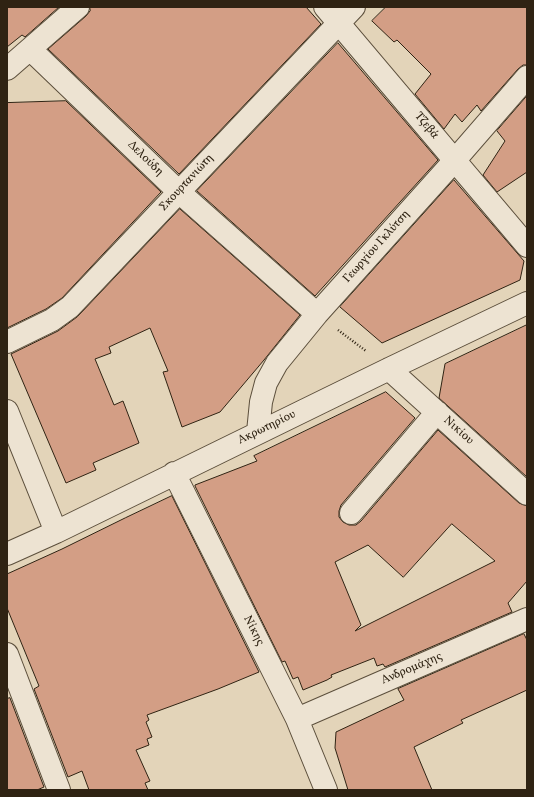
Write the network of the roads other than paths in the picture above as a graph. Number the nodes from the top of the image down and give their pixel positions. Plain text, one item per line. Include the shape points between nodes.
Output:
1 (354, 7) edge
2 (77, 8) edge
3 (331, 15) edge
4 (30, 50) junction
5 (7, 69) edge
6 (527, 77) edge
7 (455, 160) junction
8 (179, 192) junction
9 (527, 246) edge
10 (527, 303) edge
11 (317, 314) junction
12 (7, 342) edge
13 (389, 369) junction
14 (7, 411) edge
15 (437, 412) junction
16 (258, 432) junction
17 (174, 473) junction
18 (527, 494) edge
19 (351, 513) dead end
20 (56, 532) junction
21 (7, 554) edge
22 (527, 619) edge
23 (7, 654) edge
24 (297, 719) junction
25 (59, 790) edge
26 (326, 790) edge

1 - 3 street, Σκουρτανιώτη
2 - 4 street
3 - 7 street, Τζεβά
3 - 8 street, Σκουρτανιώτη
4 - 5 street
4 - 8 street, Δελούδη
6 - 7 street, Γεωργίου Γκλύτση
7 - 9 street, Τζεβά
7 - 11 street, Γεωργίου Γκλύτση
8 - 11 street, Δελούδη
8 - 12 street, Σκουρτανιώτη via 70,307 52,320
10 - 13 street, Ακρωτηρίου
11 - 16 street, Γεωργίου Γκλύτση via 276,363 266,383 261,402
13 - 15 street, Νικίου
13 - 16 street, Ακρωτηρίου
14 - 20 street
15 - 18 street, Νικίου
15 - 19 street
16 - 17 street, Ακρωτηρίου
17 - 20 street, Ακρωτηρίου
17 - 24 street, Νίκης
20 - 21 street, Ακρωτηρίου
22 - 24 street, Ανδρομάχης
23 - 25 street
24 - 26 street, Νίκης

